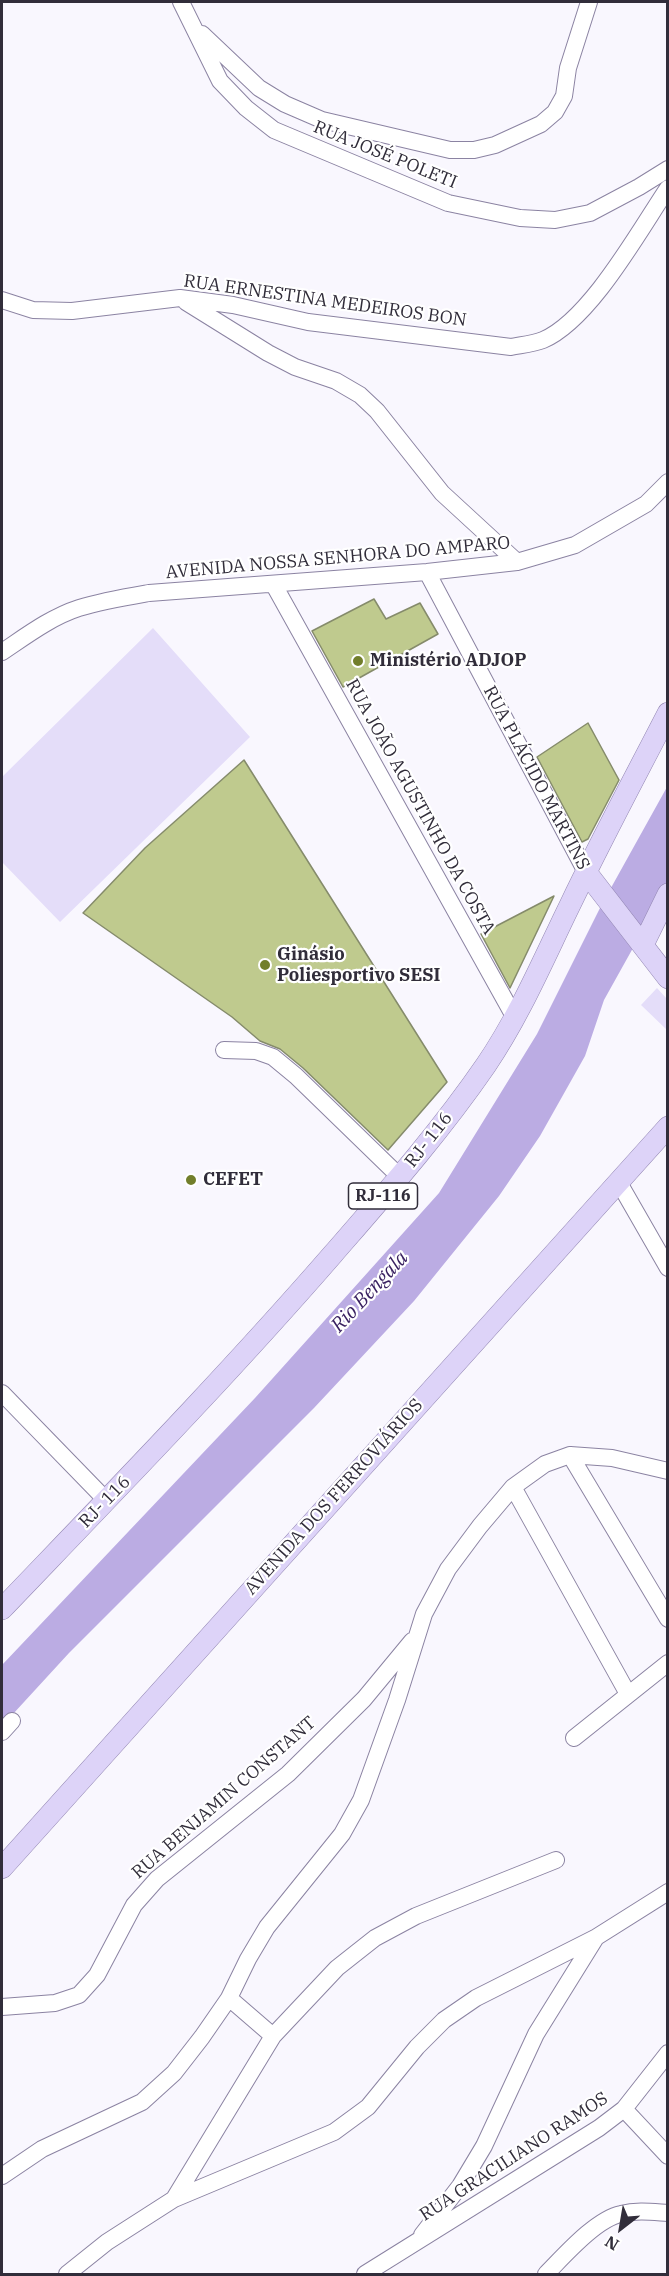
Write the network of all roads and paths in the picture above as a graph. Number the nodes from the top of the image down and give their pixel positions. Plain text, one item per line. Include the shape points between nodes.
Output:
1 (181, 2) edge
2 (588, 2) edge
3 (193, 25) junction
4 (668, 169) edge
5 (668, 188) edge
6 (180, 298) junction
7 (2, 300) edge
8 (668, 482) edge
9 (517, 562) junction
10 (427, 572) junction
11 (274, 585) junction
12 (2, 652) edge
13 (668, 713) edge
14 (591, 879) junction
15 (668, 894) edge
16 (641, 942) junction
17 (668, 978) edge
18 (515, 1018) junction
19 (224, 1050) dead end
20 (668, 1127) edge
21 (399, 1178) junction
22 (618, 1181) junction
23 (668, 1268) edge
24 (2, 1393) edge
25 (570, 1455) junction
26 (668, 1471) edge
27 (513, 1487) junction
28 (106, 1500) junction
29 (2, 1609) edge
30 (668, 1619) edge
31 (416, 1636) junction
32 (668, 1663) edge
33 (628, 1694) junction
34 (574, 1738) dead end
35 (556, 1860) dead end
36 (2, 1868) edge
37 (668, 1892) edge
38 (595, 1938) junction
39 (229, 1998) junction
40 (2, 2007) edge
41 (273, 2036) junction
42 (668, 2053) edge
43 (624, 2109) junction
44 (668, 2156) edge
45 (2, 2176) edge
46 (174, 2199) junction
47 (668, 2213) edge
48 (416, 2243) junction
49 (67, 2274) edge
50 (365, 2274) edge
51 (546, 2274) edge

1 - 3 street, RUA JOSÉ POLETI
2 - 3 street via 568,68 564,96 555,112 542,124 474,150 450,150 322,120 285,104 259,88
3 - 4 street, RUA JOSÉ POLETI via 220,81 274,130 448,203 520,218 555,220 590,213
5 - 6 street, RUA ERNESTINA MEDEIROS BON via 596,294 570,322 543,340 511,347 308,322
6 - 7 street, RUA ERNESTINA MEDEIROS BON via 72,311 33,310
6 - 9 street via 268,353 360,394 442,493
8 - 9 street, AVENIDA NOSSA SENHORA DO AMPARO via 646,504 575,545
9 - 10 street, AVENIDA NOSSA SENHORA DO AMPARO
10 - 11 street, AVENIDA NOSSA SENHORA DO AMPARO
10 - 14 street, RUA PLÁCIDO MARTINS
11 - 12 street, AVENIDA NOSSA SENHORA DO AMPARO via 149,593 111,600 78,609
11 - 18 street, RUA JOÃO AGUSTINHO DA COSTA
13 - 14 main road, RJ- 116 / RJ-116
14 - 16 main road, RUA PLÁCIDO MARTINS
14 - 18 main road, RJ- 116 / RJ-116
15 - 16 main road
16 - 17 main road, RUA PLÁCIDO MARTINS
18 - 21 main road, RJ- 116 / RJ-116 via 487,1064
19 - 21 street via 256,1051 273,1057
20 - 22 main road, AVENIDA DOS FERROVIÁRIOS
21 - 28 main road, RJ- 116 / RJ-116 via 287,1307
22 - 23 street
22 - 36 main road, AVENIDA DOS FERROVIÁRIOS
24 - 28 street
25 - 26 street, RUA BENJAMIN CONSTANT via 612,1458
25 - 27 street, RUA BENJAMIN CONSTANT via 545,1464
25 - 30 street
27 - 31 street, RUA BENJAMIN CONSTANT via 448,1569
27 - 33 street
28 - 29 main road, RJ- 116 / RJ-116
31 - 39 street, RUA BENJAMIN CONSTANT via 361,1800 342,1834 267,1927
31 - 40 street, RUA BENJAMIN CONSTANT via 364,1699 288,1774 158,1879 134,1905 97,1975 79,1995 55,2003
32 - 33 street
33 - 34 street
35 - 41 street via 416,1916 375,1938 338,1968
37 - 38 street
38 - 46 street via 476,1998 444,2020 368,2107 334,2132
38 - 48 street via 536,2034 484,2146 460,2186
39 - 41 street
39 - 45 street, RUA BENJAMIN CONSTANT via 174,2073 142,2102 42,2149
41 - 46 street
42 - 43 street, RUA GRACILIANO RAMOS
43 - 44 street
43 - 48 street, RUA GRACILIANO RAMOS
46 - 49 street via 107,2242
47 - 51 street via 618,2214 589,2231
48 - 50 street, RUA GRACILIANO RAMOS

